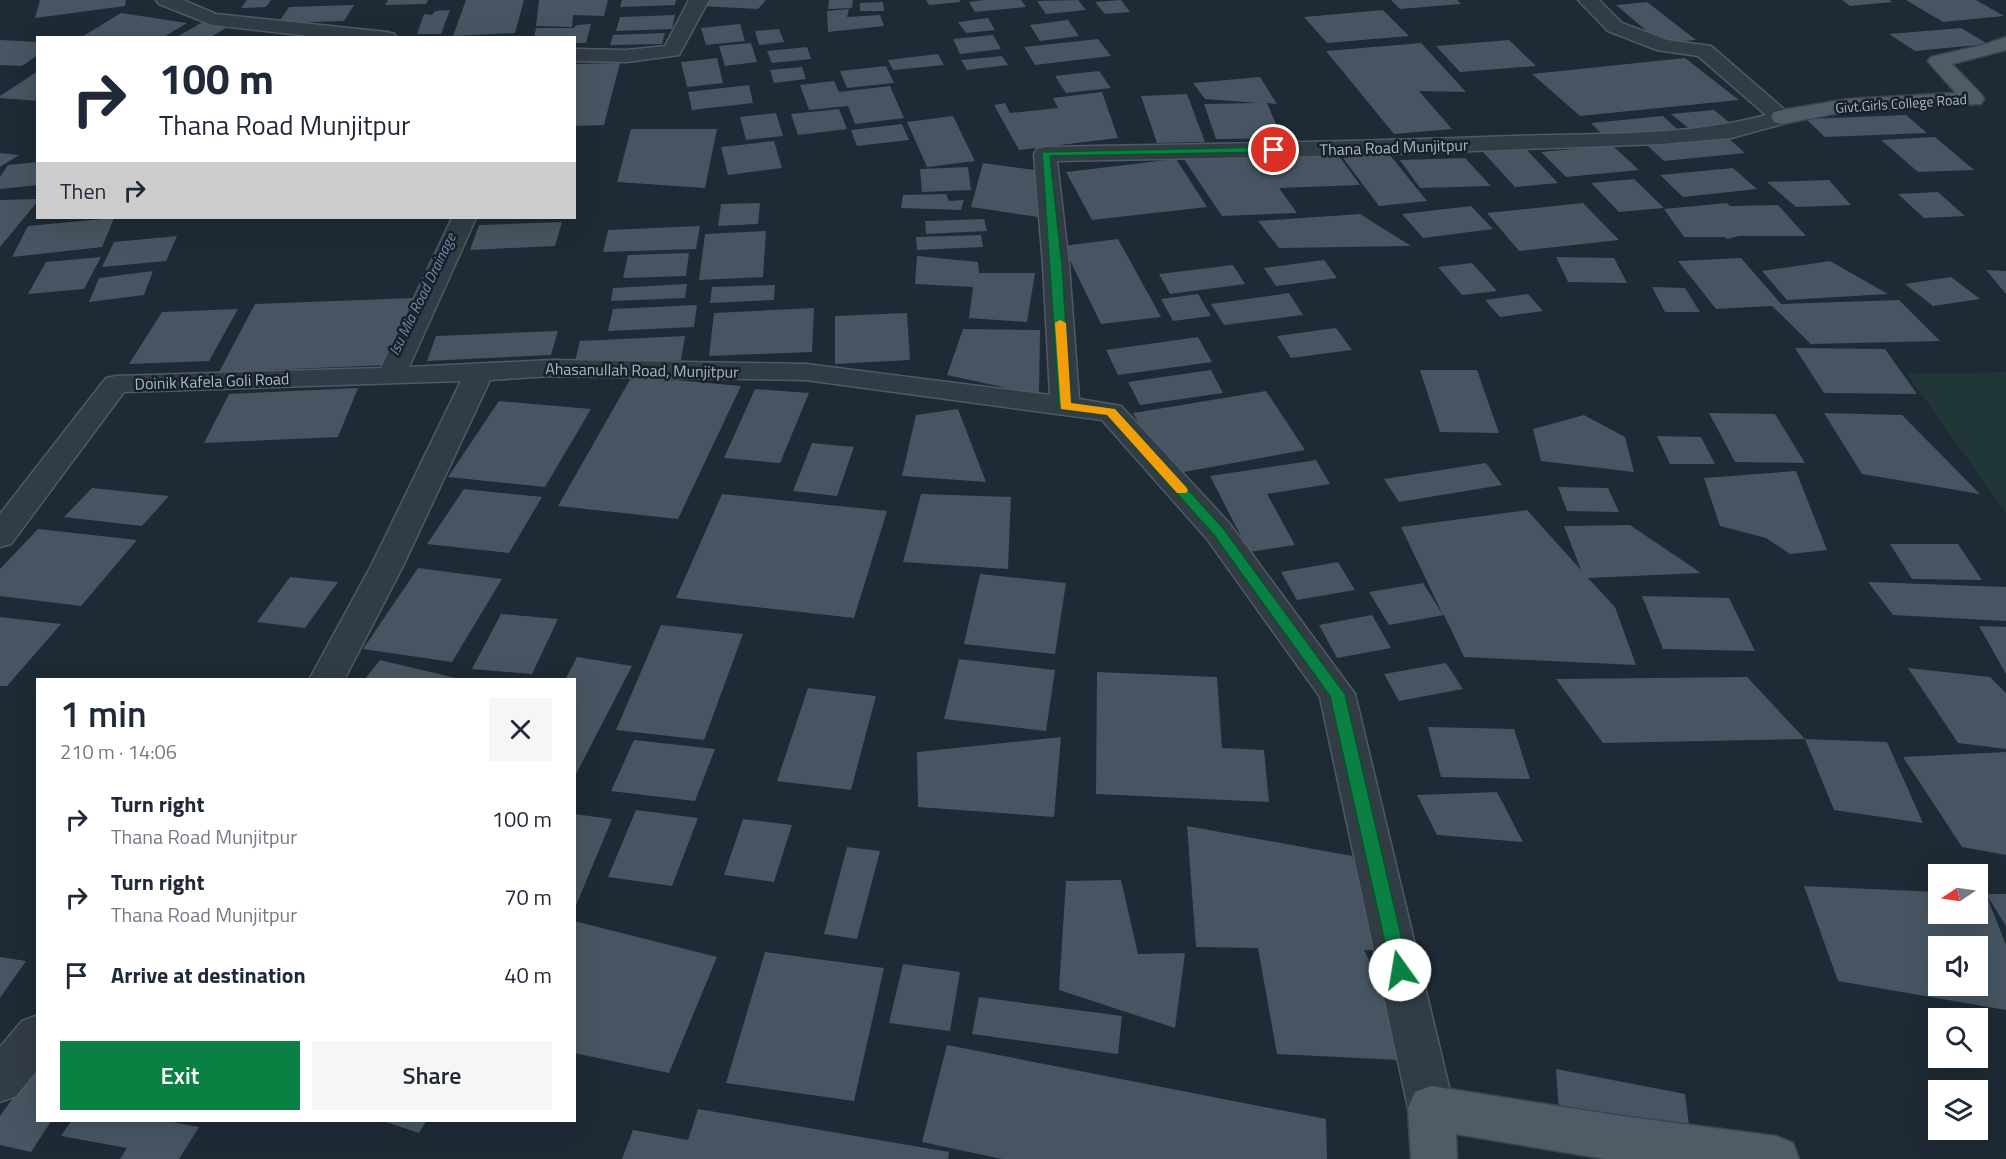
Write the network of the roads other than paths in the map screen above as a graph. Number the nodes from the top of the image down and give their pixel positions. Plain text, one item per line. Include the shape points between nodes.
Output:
1 (166, 0) edge
2 (699, 0) edge
3 (1588, 0) edge
4 (369, 36) edge
5 (2006, 43) edge
6 (576, 56) edge
7 (1782, 117) junction
8 (464, 219) edge
9 (479, 372) junction
10 (391, 376) junction
11 (1065, 406) junction
12 (0, 536) edge
13 (327, 678) edge
14 (36, 1037) edge
15 (0, 1081) edge
16 (1431, 1108) junction
17 (1434, 1159) edge
18 (1776, 1159) edge

1 - 4 street via 212,19
2 - 6 street via 672,51
3 - 7 street via 1615,27 1664,46 1704,50
5 - 7 main road, Givt.Girls College Road via 1938,61 1973,99 1848,105
7 - 11 street, Thana Road Munjitpur via 1731,131 1662,137 1045,154
8 - 10 street
9 - 10 street, Ahasanullah Road, Munjitpur
9 - 11 street, Ahasanullah Road, Munjitpur via 552,368 806,372
9 - 13 street via 388,564
10 - 12 street, Doinik Kafela Goli Road via 116,384
11 - 16 street via 1111,411 1218,531 1337,694
14 - 15 street
16 - 17 main road
16 - 18 main road

